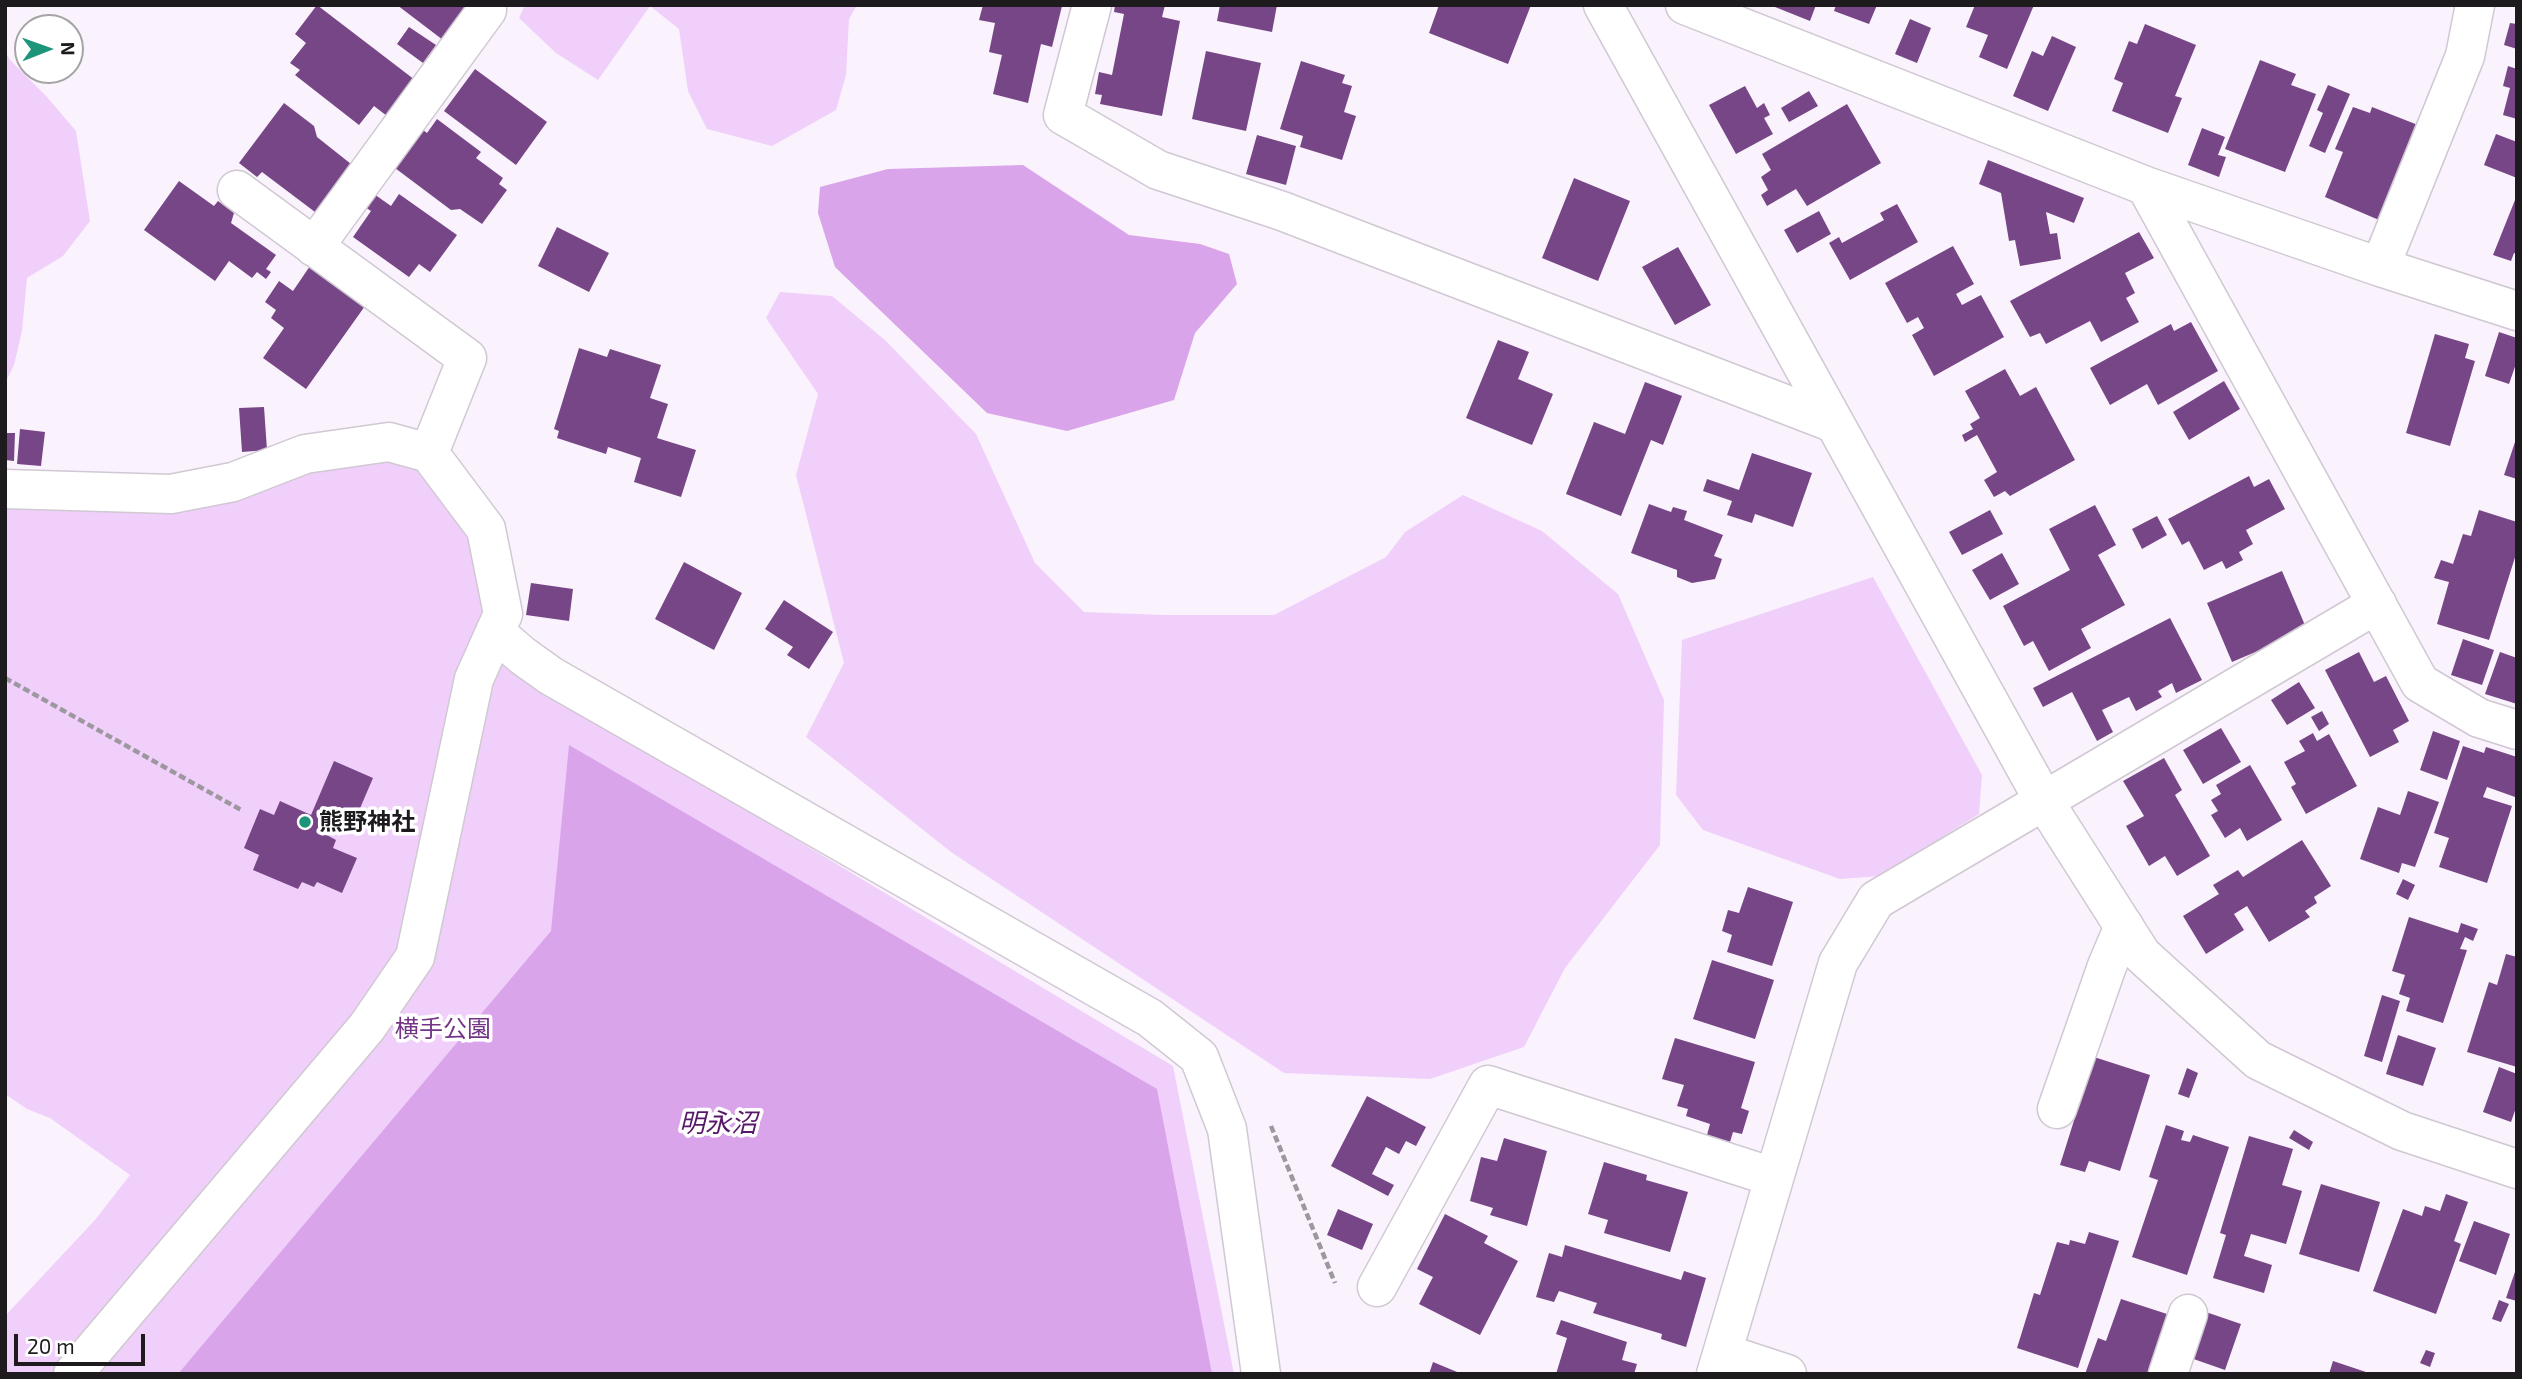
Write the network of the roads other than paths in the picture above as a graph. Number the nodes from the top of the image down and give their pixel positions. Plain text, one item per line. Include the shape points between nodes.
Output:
1 (1092, 5) edge
2 (1603, 5) edge
3 (1685, 5) edge
4 (2475, 5) edge
5 (487, 10) dead end
6 (2146, 186) junction
7 (237, 190) dead end
8 (314, 247) junction
9 (2380, 267) junction
10 (2517, 310) edge
11 (1834, 423) junction
12 (429, 453) junction
13 (5, 489) edge
14 (2377, 604) junction
15 (496, 633) junction
16 (2517, 730) edge
17 (2044, 801) junction
18 (2124, 926) junction
19 (2057, 1109) dead end
20 (2517, 1169) edge
21 (1773, 1177) junction
22 (1377, 1287) dead end
23 (2188, 1314) dead end
24 (1720, 1363) edge
25 (73, 1374) edge
26 (1261, 1374) edge
27 (1787, 1374) edge
28 (2168, 1374) edge

1 - 11 street via 1063,115 1158,170 1282,211
2 - 11 street
3 - 6 street
4 - 9 street via 2465,56
5 - 8 street
6 - 9 street
6 - 14 street
7 - 8 street
8 - 12 street via 467,358
9 - 10 street
11 - 17 street
12 - 13 street via 389,442 305,454 233,482 170,494
12 - 15 street via 486,529 503,614
14 - 16 street via 2420,682 2479,718
14 - 17 street
15 - 25 street via 474,679 415,957 367,1027
15 - 26 street via 551,676 1150,1018 1199,1057 1227,1129
17 - 18 street
17 - 21 street via 1876,900 1838,963
18 - 19 street
18 - 20 street via 2142,955 2258,1060 2402,1131
21 - 22 street via 1488,1085
21 - 24 street
23 - 28 street
24 - 27 street

